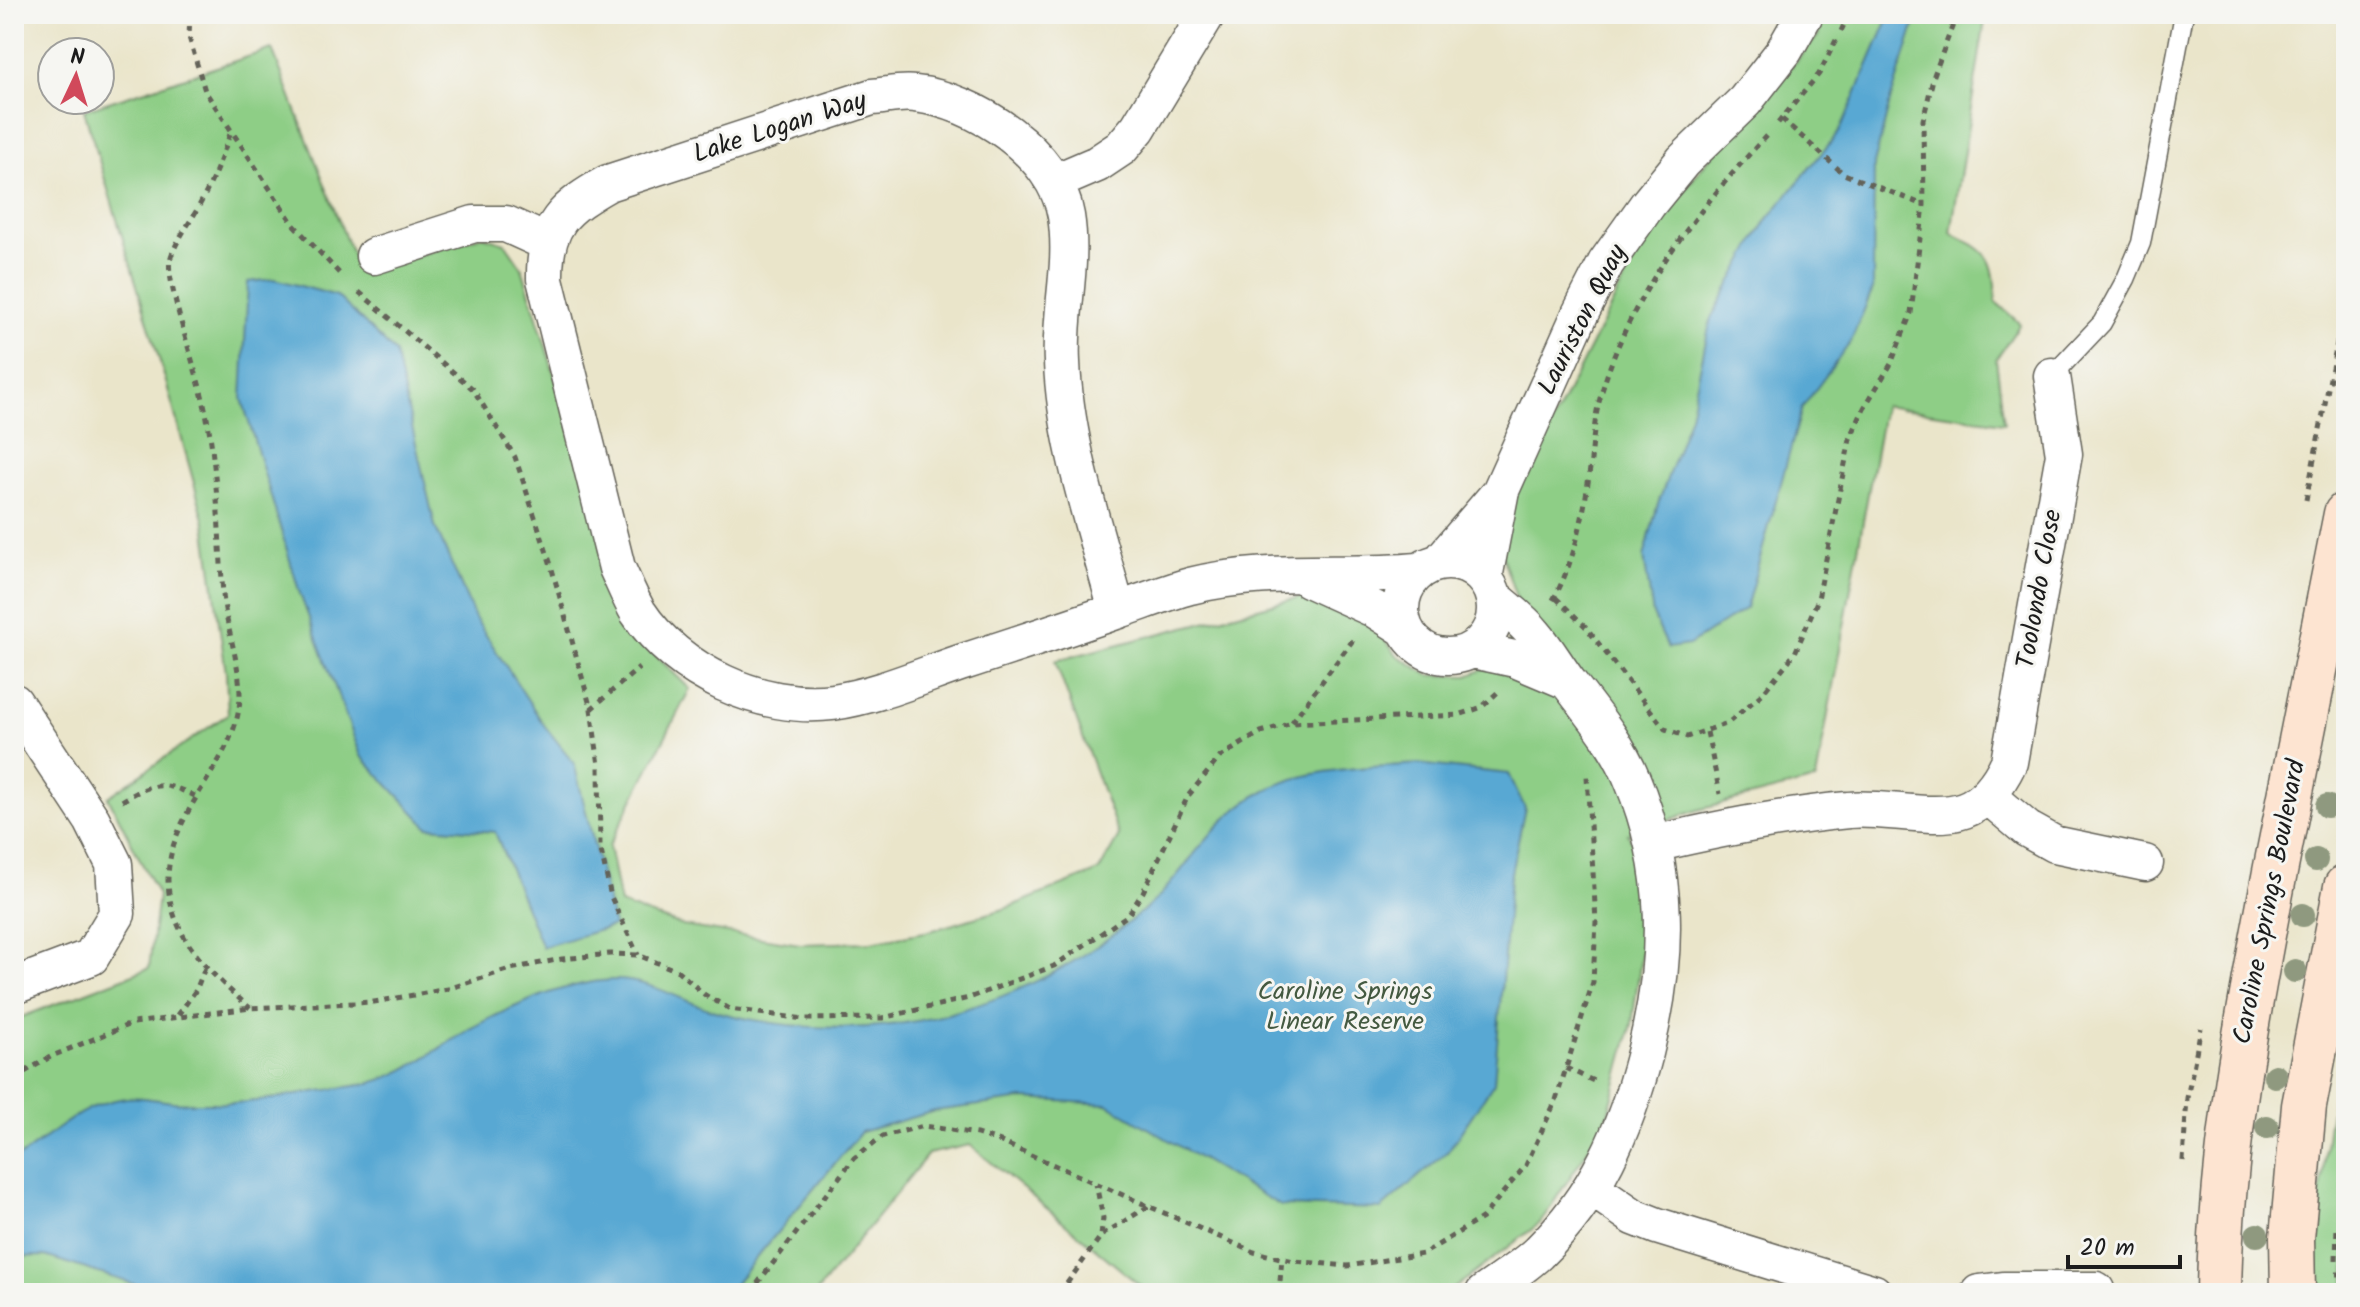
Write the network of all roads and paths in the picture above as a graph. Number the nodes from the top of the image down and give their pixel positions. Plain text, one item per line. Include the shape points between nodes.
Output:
1 (190, 14) edge
2 (1207, 14) edge
3 (1805, 14) edge
4 (1957, 14) edge
5 (2184, 14) edge
6 (1782, 119) dead end
7 (231, 133) junction
8 (1055, 182) junction
9 (1924, 205) junction
10 (548, 243) junction
11 (374, 256) dead end
12 (2052, 376) joint
13 (1501, 490) junction
14 (2346, 514) edge
15 (1429, 567) junction
16 (1300, 575) junction
17 (1489, 588) junction
18 (1546, 591) dead end
19 (1117, 611) junction
20 (1404, 628) junction
21 (666, 644) junction
22 (1472, 650) junction
23 (1569, 682) junction
24 (14, 702) edge
25 (591, 709) junction
26 (1707, 732) junction
27 (1584, 767) dead end
28 (1987, 795) junction
29 (195, 796) junction
30 (116, 805) dead end
31 (1727, 827) junction
32 (1654, 844) junction
33 (2145, 863) dead end
34 (2346, 887) edge
35 (1128, 915) dead end
36 (638, 955) junction
37 (205, 968) junction
38 (14, 986) edge
39 (250, 1008) junction
40 (178, 1015) junction
41 (14, 1078) edge
42 (2346, 1153) edge
43 (1096, 1183) junction
44 (1592, 1188) junction
45 (1149, 1206) junction
46 (1101, 1236) junction
47 (1282, 1258) junction
48 (2336, 1274) junction
49 (2346, 1274) edge
50 (2336, 1284) dead end
51 (2096, 1290) dead end
52 (750, 1293) edge
53 (1060, 1293) edge
54 (1279, 1293) edge
55 (1484, 1293) edge
56 (1874, 1293) edge
57 (1979, 1293) edge
58 (2219, 1293) edge
59 (2293, 1293) edge

1 - 7 path via 189,37 205,91
2 - 8 street via 1121,148
3 - 13 street, Lauriston Quay via 1745,101 1683,161 1606,263
4 - 9 path via 1923,120
5 - 12 lane via 2141,243 2102,323
6 - 9 path via 1844,174
7 - 25 path via 314,247 473,389 515,457
7 - 29 path via 213,180 169,261 203,398 240,694 238,718
8 - 10 street, Lake Logan Way via 1014,135 966,107 914,94 872,97 608,183 562,214
8 - 19 street, Lake Logan Way via 1066,214 1069,248 1062,362 1072,436
9 - 26 path via 1911,313 1891,364 1850,439 1818,599 1795,653 1762,694 1728,723
10 - 11 street via 506,224 474,224
10 - 21 street, Lake Logan Way via 545,279 617,568 639,613
12 - 28 street, Toolondo Close via 2064,454 2009,762
13 - 15 street, Lauriston Quay
13 - 17 street, Lauriston Quay
14 - 58 main road, Caroline Springs Boulevard via 2242,1042
15 - 16 street, Lake Logan Way
15 - 17 street via 1463,565
15 - 20 street via 1408,582 1401,597
16 - 19 street, Lake Logan Way via 1226,578
16 - 20 street, Lake Logan Way
17 - 22 street via 1495,612 1492,628
17 - 23 street via 1533,632
18 - 26 path via 1585,626 1665,729 1687,737
19 - 21 street, Lake Logan Way via 833,702 756,695 704,673
20 - 22 street via 1412,641 1440,656
21 - 25 path
22 - 23 street via 1515,659
23 - 32 street via 1632,777
24 - 38 street via 92,820 114,864 117,914 91,957
25 - 36 path via 599,765 600,846 611,897
26 - 31 path
27 - 47 path via 1589,779 1596,921 1593,982 1556,1100 1526,1165 1482,1218 1423,1254 1348,1266
28 - 31 street via 1965,810 1942,814 1851,809
28 - 33 street via 2054,844
29 - 30 path via 171,785 151,786
29 - 37 path via 174,839 168,880 175,917
31 - 32 street
32 - 44 street via 1662,891 1663,955 1653,1020 1633,1099
34 - 59 main road via 2304,1106 2292,1238
35 - 36 path via 1054,966 969,998 882,1018 804,1019 730,1009 678,971
36 - 39 path via 562,959 374,1002
37 - 39 path
37 - 40 path
39 - 40 path
40 - 41 path via 133,1023 52,1056
42 - 48 path
43 - 45 path
43 - 46 path
43 - 52 path via 977,1134 924,1126 883,1136 854,1158
44 - 55 street via 1537,1253
44 - 56 street via 1657,1226
45 - 46 path
45 - 47 path via 1254,1252
46 - 53 path
47 - 54 path
48 - 49 path
48 - 50 path
51 - 57 street

